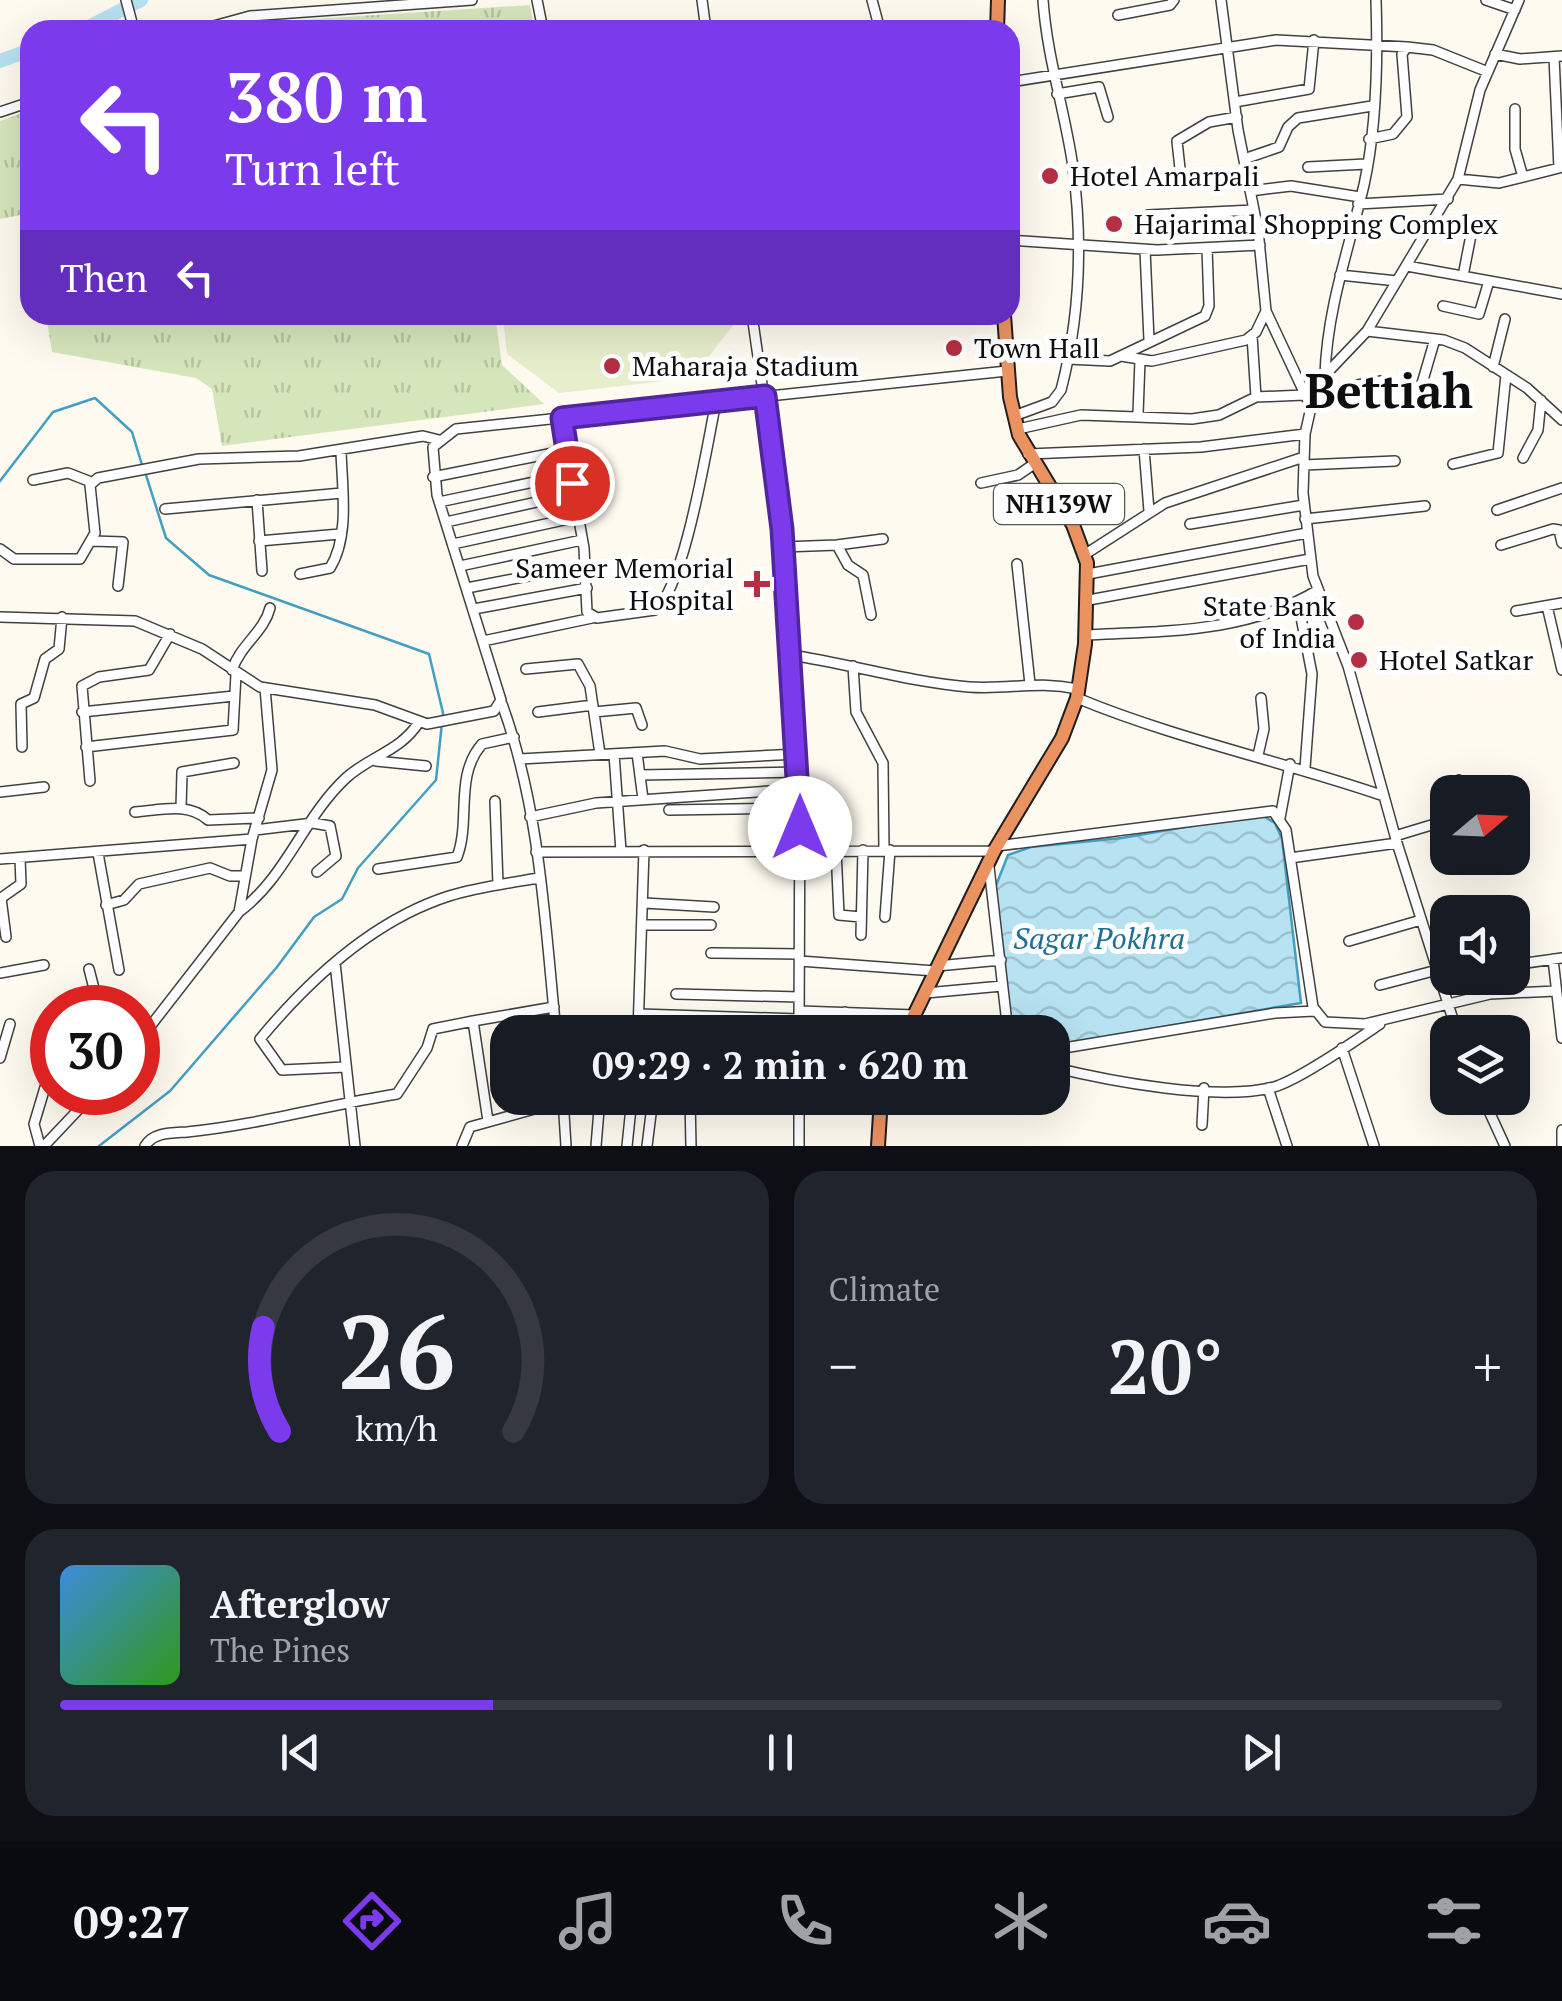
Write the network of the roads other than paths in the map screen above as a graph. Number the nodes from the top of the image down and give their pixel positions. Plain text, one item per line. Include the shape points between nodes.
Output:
1 (472, 0) edge
2 (1043, 0) edge
3 (1174, 0) edge
4 (1221, 0) edge
5 (1385, 0) edge
6 (1486, 0) edge
7 (1376, 1) edge
8 (1517, 5) edge
9 (1118, 15) dead end
10 (236, 20) edge
11 (1314, 40) junction
12 (1377, 45) junction
13 (1407, 46) junction
14 (1226, 48) junction
15 (1496, 54) junction
16 (1558, 57) edge
17 (1488, 72) junction
18 (1052, 75) junction
19 (1020, 80) edge
20 (1057, 94) junction
21 (1234, 102) junction
22 (1372, 106) junction
23 (1515, 109) dead end
24 (1236, 117) junction
25 (1108, 118) dead end
26 (1369, 139) junction
27 (1244, 159) junction
28 (1366, 164) junction
29 (1308, 168) dead end
30 (1560, 170) edge
31 (1523, 177) junction
32 (1180, 178) dead end
33 (1458, 179) junction
34 (1250, 191) junction
35 (1448, 198) junction
36 (1359, 201) junction
37 (1254, 210) junction
38 (1148, 215) dead end
39 (1435, 222) junction
40 (1020, 240) edge
41 (1079, 243) junction
42 (1260, 245) junction
43 (1206, 248) junction
44 (1145, 250) junction
45 (1407, 266) junction
46 (1340, 275) junction
47 (1463, 276) junction
48 (1397, 281) junction
49 (1489, 281) junction
50 (1562, 294) edge
51 (1442, 306) dead end
52 (1266, 311) junction
53 (1505, 319) dead end
54 (754, 325) edge
55 (1005, 325) edge
56 (1367, 331) junction
57 (1252, 336) junction
58 (1435, 339) junction
59 (1149, 340) junction
60 (1121, 356) junction
61 (1068, 359) junction
62 (1140, 360) junction
63 (1493, 368) junction
64 (1007, 372) junction
65 (1325, 374) junction
66 (1506, 375) junction
67 (1381, 381) dead end
68 (1317, 392) junction
69 (1304, 395) junction
70 (765, 396) junction
71 (1256, 397) junction
72 (1418, 397) dead end
73 (1541, 400) junction
74 (716, 402) junction
75 (1311, 407) junction
76 (1138, 414) junction
77 (562, 418) junction
78 (1562, 420) edge
79 (1016, 423) junction
80 (1305, 434) junction
81 (439, 440) junction
82 (1144, 449) junction
83 (568, 450) junction
84 (340, 451) junction
85 (1524, 458) dead end
86 (1031, 459) junction
87 (1304, 461) junction
88 (1395, 461) dead end
89 (1453, 464) dead end
90 (572, 474) junction
91 (434, 476) junction
92 (32, 480) dead end
93 (91, 482) junction
94 (981, 483) dead end
95 (1562, 488) edge
96 (342, 493) junction
97 (573, 494) junction
98 (256, 500) junction
99 (439, 502) junction
100 (1304, 505) junction
101 (1425, 506) dead end
102 (165, 508) dead end
103 (1149, 510) junction
104 (1497, 510) dead end
105 (578, 517) junction
106 (1305, 519) junction
107 (446, 522) junction
108 (1190, 524) dead end
109 (1307, 533) junction
110 (340, 534) junction
111 (884, 539) dead end
112 (582, 540) junction
113 (93, 541) junction
114 (259, 541) junction
115 (1562, 543) edge
116 (452, 544) junction
117 (1501, 544) dead end
118 (836, 545) junction
119 (783, 548) junction
120 (0, 549) edge
121 (1084, 555) junction
122 (1310, 558) junction
123 (1017, 564) dead end
124 (585, 565) junction
125 (460, 566) junction
126 (262, 571) dead end
127 (300, 574) dead end
128 (1088, 574) junction
129 (118, 586) dead end
130 (467, 588) junction
131 (586, 588) junction
132 (1318, 590) junction
133 (1089, 600) junction
134 (1298, 602) junction
135 (1562, 603) edge
136 (1548, 606) junction
137 (270, 608) dead end
138 (474, 609) junction
139 (1516, 612) dead end
140 (871, 615) dead end
141 (0, 617) edge
142 (62, 617) junction
143 (592, 618) junction
144 (170, 634) junction
145 (1086, 635) junction
146 (484, 641) junction
147 (790, 655) junction
148 (853, 666) junction
149 (526, 669) dead end
150 (1562, 670) edge
151 (234, 672) junction
152 (1030, 684) junction
153 (265, 688) junction
154 (1077, 694) junction
155 (234, 696) junction
156 (1260, 698) dead end
157 (502, 704) junction
158 (593, 708) junction
159 (82, 712) junction
160 (538, 712) dead end
161 (419, 722) junction
162 (642, 726) dead end
163 (514, 736) junction
164 (86, 747) junction
165 (22, 748) dead end
166 (637, 752) junction
167 (600, 754) junction
168 (614, 754) junction
169 (798, 754) junction
170 (1258, 755) junction
171 (719, 758) junction
172 (520, 759) junction
173 (374, 760) junction
174 (234, 763) dead end
175 (1290, 764) junction
176 (426, 766) dead end
177 (1305, 768) junction
178 (799, 772) junction
179 (640, 774) junction
180 (720, 774) junction
181 (90, 782) dead end
182 (44, 787) dead end
183 (800, 789) junction
184 (0, 792) edge
185 (720, 794) junction
186 (1384, 796) junction
187 (643, 799) junction
188 (495, 801) dead end
189 (619, 801) junction
190 (180, 808) junction
191 (800, 808) junction
192 (669, 810) dead end
193 (135, 812) dead end
194 (530, 817) junction
195 (259, 818) junction
196 (1280, 818) junction
197 (313, 823) junction
198 (1430, 827) edge
199 (254, 835) junction
200 (1396, 840) junction
201 (644, 850) junction
202 (800, 850) junction
203 (836, 850) junction
204 (863, 850) junction
205 (887, 850) junction
206 (622, 851) junction
207 (536, 852) junction
208 (98, 853) junction
209 (993, 853) junction
210 (20, 858) junction
211 (1290, 858) junction
212 (0, 859) edge
213 (378, 869) dead end
214 (317, 872) dead end
215 (245, 876) junction
216 (540, 878) junction
217 (498, 885) junction
218 (644, 903) junction
219 (106, 905) junction
220 (714, 906) dead end
221 (239, 912) junction
222 (862, 917) junction
223 (886, 917) dead end
224 (1421, 920) junction
225 (644, 925) junction
226 (711, 925) dead end
227 (861, 935) dead end
228 (6, 937) dead end
229 (1349, 940) dead end
230 (1430, 948) edge
231 (711, 954) dead end
232 (800, 957) junction
233 (1557, 959) edge
234 (1001, 960) junction
235 (1530, 963) edge
236 (335, 964) junction
237 (44, 965) dead end
238 (936, 968) junction
239 (89, 969) dead end
240 (119, 970) dead end
241 (1430, 972) edge
242 (0, 973) edge
243 (93, 985) edge
244 (1380, 985) dead end
245 (1002, 986) junction
246 (1556, 991) junction
247 (926, 992) junction
248 (676, 994) dead end
249 (1445, 995) edge
250 (800, 997) junction
251 (1448, 1004) junction
252 (1560, 1006) edge
253 (554, 1007) junction
254 (844, 1012) junction
255 (1314, 1012) junction
256 (160, 1014) edge
257 (639, 1014) joint
258 (555, 1015) edge
259 (800, 1015) junction
260 (845, 1015) edge
261 (915, 1015) joint
262 (1006, 1015) edge
263 (1452, 1015) edge
264 (1386, 1020) junction
265 (473, 1021) junction
266 (10, 1024) dead end
267 (1562, 1038) edge
268 (1070, 1047) edge
269 (1342, 1048) junction
270 (0, 1058) edge
271 (346, 1067) junction
272 (1070, 1072) edge
273 (1204, 1088) junction
274 (1268, 1088) junction
275 (350, 1102) junction
276 (37, 1115) edge
277 (72, 1115) edge
278 (508, 1115) edge
279 (564, 1115) edge
280 (599, 1115) edge
281 (630, 1115) edge
282 (650, 1115) edge
283 (690, 1115) edge
284 (799, 1115) edge
285 (880, 1115) edge
286 (1491, 1115) edge
287 (488, 1121) junction
288 (1202, 1124) dead end
289 (1562, 1130) edge
290 (42, 1146) edge
291 (145, 1146) edge
292 (355, 1146) edge
293 (462, 1146) edge
294 (566, 1146) edge
295 (596, 1146) edge
296 (627, 1146) edge
297 (647, 1146) edge
298 (691, 1146) edge
299 (799, 1146) edge
300 (878, 1146) edge
301 (1288, 1146) edge
302 (1374, 1146) edge
303 (1505, 1146) edge
304 (1562, 1146) edge

1 - 10 street
2 - 18 street
3 - 9 street
4 - 14 street
5 - 7 street
6 - 8 street
7 - 12 street
8 - 15 street
11 - 12 street
11 - 14 street
11 - 21 street via 1309,89
12 - 13 street
12 - 22 street
13 - 17 street
13 - 26 street via 1407,117 1393,134
14 - 18 street
14 - 21 street
15 - 16 street
15 - 17 street
16 - 30 street
17 - 33 street
18 - 19 street
18 - 20 street
20 - 25 street via 1100,87
20 - 41 street via 1073,167
21 - 24 street
22 - 26 street
22 - 27 street via 1298,118 1279,146
23 - 31 street
24 - 27 street
24 - 32 street via 1210,122 1177,141
26 - 28 street
27 - 34 street
28 - 29 street
28 - 36 street
30 - 31 street
31 - 33 street
33 - 35 street
34 - 36 street via 1291,186
34 - 37 street
35 - 36 street
35 - 39 street
36 - 46 street
37 - 38 street
37 - 42 street
39 - 45 street
39 - 47 street via 1470,235
40 - 41 street
41 - 44 street
41 - 61 street
42 - 43 street
42 - 52 street
43 - 44 street
43 - 59 street via 1208,312
44 - 59 street
45 - 47 street
45 - 48 street
46 - 48 street
46 - 65 street
47 - 49 street
48 - 56 street
49 - 50 street
49 - 51 street via 1480,314
52 - 57 street
52 - 69 street
53 - 63 street
54 - 70 street
55 - 64 highway, NH139W
56 - 58 street
56 - 65 street
57 - 62 street
57 - 71 street
58 - 63 street
58 - 72 street
59 - 60 street
60 - 61 street via 1104,362
60 - 62 street
61 - 79 street via 1058,398
62 - 76 street
63 - 66 street
64 - 70 street
64 - 79 highway, NH139W
65 - 68 street
66 - 73 street
66 - 89 street via 1498,453
67 - 68 street
68 - 75 street
69 - 71 street
69 - 75 street
70 - 74 street
70 - 119 street
71 - 76 street via 1192,419
73 - 78 street
73 - 85 street via 1538,430
74 - 77 street
74 - 143 street via 684,550 665,599 655,610
75 - 80 street
76 - 79 street
77 - 81 street via 456,429
77 - 83 street
79 - 86 highway, NH139W
80 - 82 street
80 - 87 street
81 - 84 street via 424,436
81 - 91 street
82 - 86 street
82 - 103 street
83 - 90 street
83 - 91 street
84 - 93 street via 199,459
84 - 96 street
86 - 94 street via 1018,475
86 - 121 highway, NH139W
87 - 88 street
87 - 100 street
87 - 103 street
90 - 97 street
90 - 99 street
91 - 99 street
92 - 93 street via 68,473
93 - 113 street
95 - 104 street
96 - 98 street
96 - 110 street
97 - 105 street
97 - 107 street
98 - 102 street
98 - 114 street
99 - 107 street
100 - 106 street
100 - 108 street
101 - 106 street
103 - 121 street
105 - 112 street
105 - 116 street
106 - 109 street
107 - 116 street
109 - 122 street
109 - 128 street
110 - 114 street
110 - 127 street via 330,568
111 - 118 street
112 - 124 street
112 - 125 street
113 - 120 street via 70,562 14,559
113 - 129 street via 123,542
114 - 126 street
115 - 117 street via 1556,528
116 - 125 street
118 - 119 street
118 - 140 street via 863,576
119 - 147 street
121 - 128 highway, NH139W
122 - 132 street
122 - 133 street
123 - 152 street
124 - 130 street
124 - 131 street
125 - 130 street
128 - 133 highway, NH139W
130 - 138 street
131 - 138 street
131 - 143 street
132 - 134 street
132 - 186 street via 1348,666
133 - 145 highway, NH139W
134 - 145 street via 1220,626
134 - 177 street via 1312,674
135 - 136 street
136 - 139 street
136 - 150 street
137 - 151 street via 241,647
138 - 146 street
141 - 142 street
142 - 144 street via 135,621
142 - 165 street via 59,649 45,659 34,698 21,704
143 - 146 street
144 - 151 street
144 - 159 street via 148,670 82,686
145 - 154 highway, NH139W
146 - 157 street
147 - 148 street
147 - 169 street
148 - 152 street via 967,687
148 - 205 street via 856,712 883,763
149 - 158 street via 575,662 589,682
151 - 153 street
151 - 155 street
152 - 154 street
153 - 161 street via 375,705
153 - 195 street via 272,770
154 - 170 street via 1124,718
154 - 209 highway, NH139W via 1062,738
155 - 159 street
155 - 164 street via 233,730
156 - 170 street via 1264,729
157 - 161 street via 442,723
157 - 163 street
158 - 160 street
158 - 162 street via 636,708
158 - 167 street
159 - 164 street
161 - 173 street via 405,741
163 - 172 street
163 - 213 street via 482,744 473,756 457,857
164 - 181 street
166 - 168 street
166 - 171 street
166 - 179 street
167 - 168 street
167 - 172 street
168 - 189 street
169 - 171 street
169 - 178 street
170 - 175 street
171 - 180 street
172 - 194 street
173 - 176 street
173 - 197 street via 345,779
174 - 190 street via 182,772
175 - 177 street
175 - 196 street
177 - 186 street
178 - 180 street
178 - 183 street
179 - 180 street
179 - 187 street
180 - 185 street
182 - 184 street
183 - 185 street
183 - 191 street
185 - 187 street
186 - 200 street
187 - 189 street
188 - 217 street
189 - 194 street
189 - 206 street
190 - 193 street
190 - 195 street via 197,809 208,820
191 - 192 street
191 - 202 street
194 - 207 street
195 - 199 street
196 - 209 street via 1256,811
196 - 211 street
197 - 199 street
197 - 214 street via 332,828 337,852
197 - 221 street via 274,881
198 - 200 street
199 - 208 street
199 - 215 street
200 - 211 street
200 - 224 street
201 - 202 street
201 - 206 street
201 - 218 street
202 - 203 street
202 - 232 street
203 - 204 street
203 - 222 street via 840,914
204 - 205 street
204 - 222 street
205 - 209 street
205 - 223 street
206 - 207 street
207 - 216 street
208 - 210 street
208 - 219 street
209 - 234 street
209 - 238 highway, NH139W
210 - 212 street
210 - 228 street via 21,884 1,898
211 - 255 street
215 - 219 street via 210,868 139,884 124,900
215 - 221 street
216 - 217 street
216 - 253 street
217 - 236 street via 436,901
218 - 220 street
218 - 225 street
219 - 240 street
221 - 256 street
222 - 227 street
224 - 229 street
224 - 230 street
225 - 226 street
225 - 257 street
231 - 232 street
232 - 238 street
232 - 250 street
233 - 235 street
233 - 246 street
234 - 238 street
234 - 245 street
236 - 271 street
236 - 271 street via 300,991 260,1039 282,1070
237 - 242 street
238 - 247 highway, NH139W
239 - 243 street
241 - 244 street
245 - 247 street
245 - 262 street
246 - 251 street
246 - 252 street
247 - 261 highway, NH139W
248 - 250 street
249 - 251 street
250 - 259 street
251 - 263 street
251 - 264 street
252 - 267 street
253 - 258 street
253 - 265 street
254 - 259 street
254 - 260 street
254 - 261 street
255 - 264 street via 1338,1026
255 - 268 street
257 - 259 street
264 - 269 street
265 - 275 street via 433,1029 397,1094
265 - 287 street
266 - 270 street
269 - 274 street
269 - 302 street
271 - 275 street
272 - 273 street
273 - 274 street
273 - 288 street
274 - 301 street
275 - 291 street via 164,1134
275 - 292 street
276 - 290 street
277 - 290 street
278 - 287 street
279 - 294 street
280 - 295 street
281 - 296 street
282 - 297 street
283 - 298 street
284 - 299 street
285 - 300 highway
286 - 303 street
287 - 293 street via 466,1129
289 - 304 street

